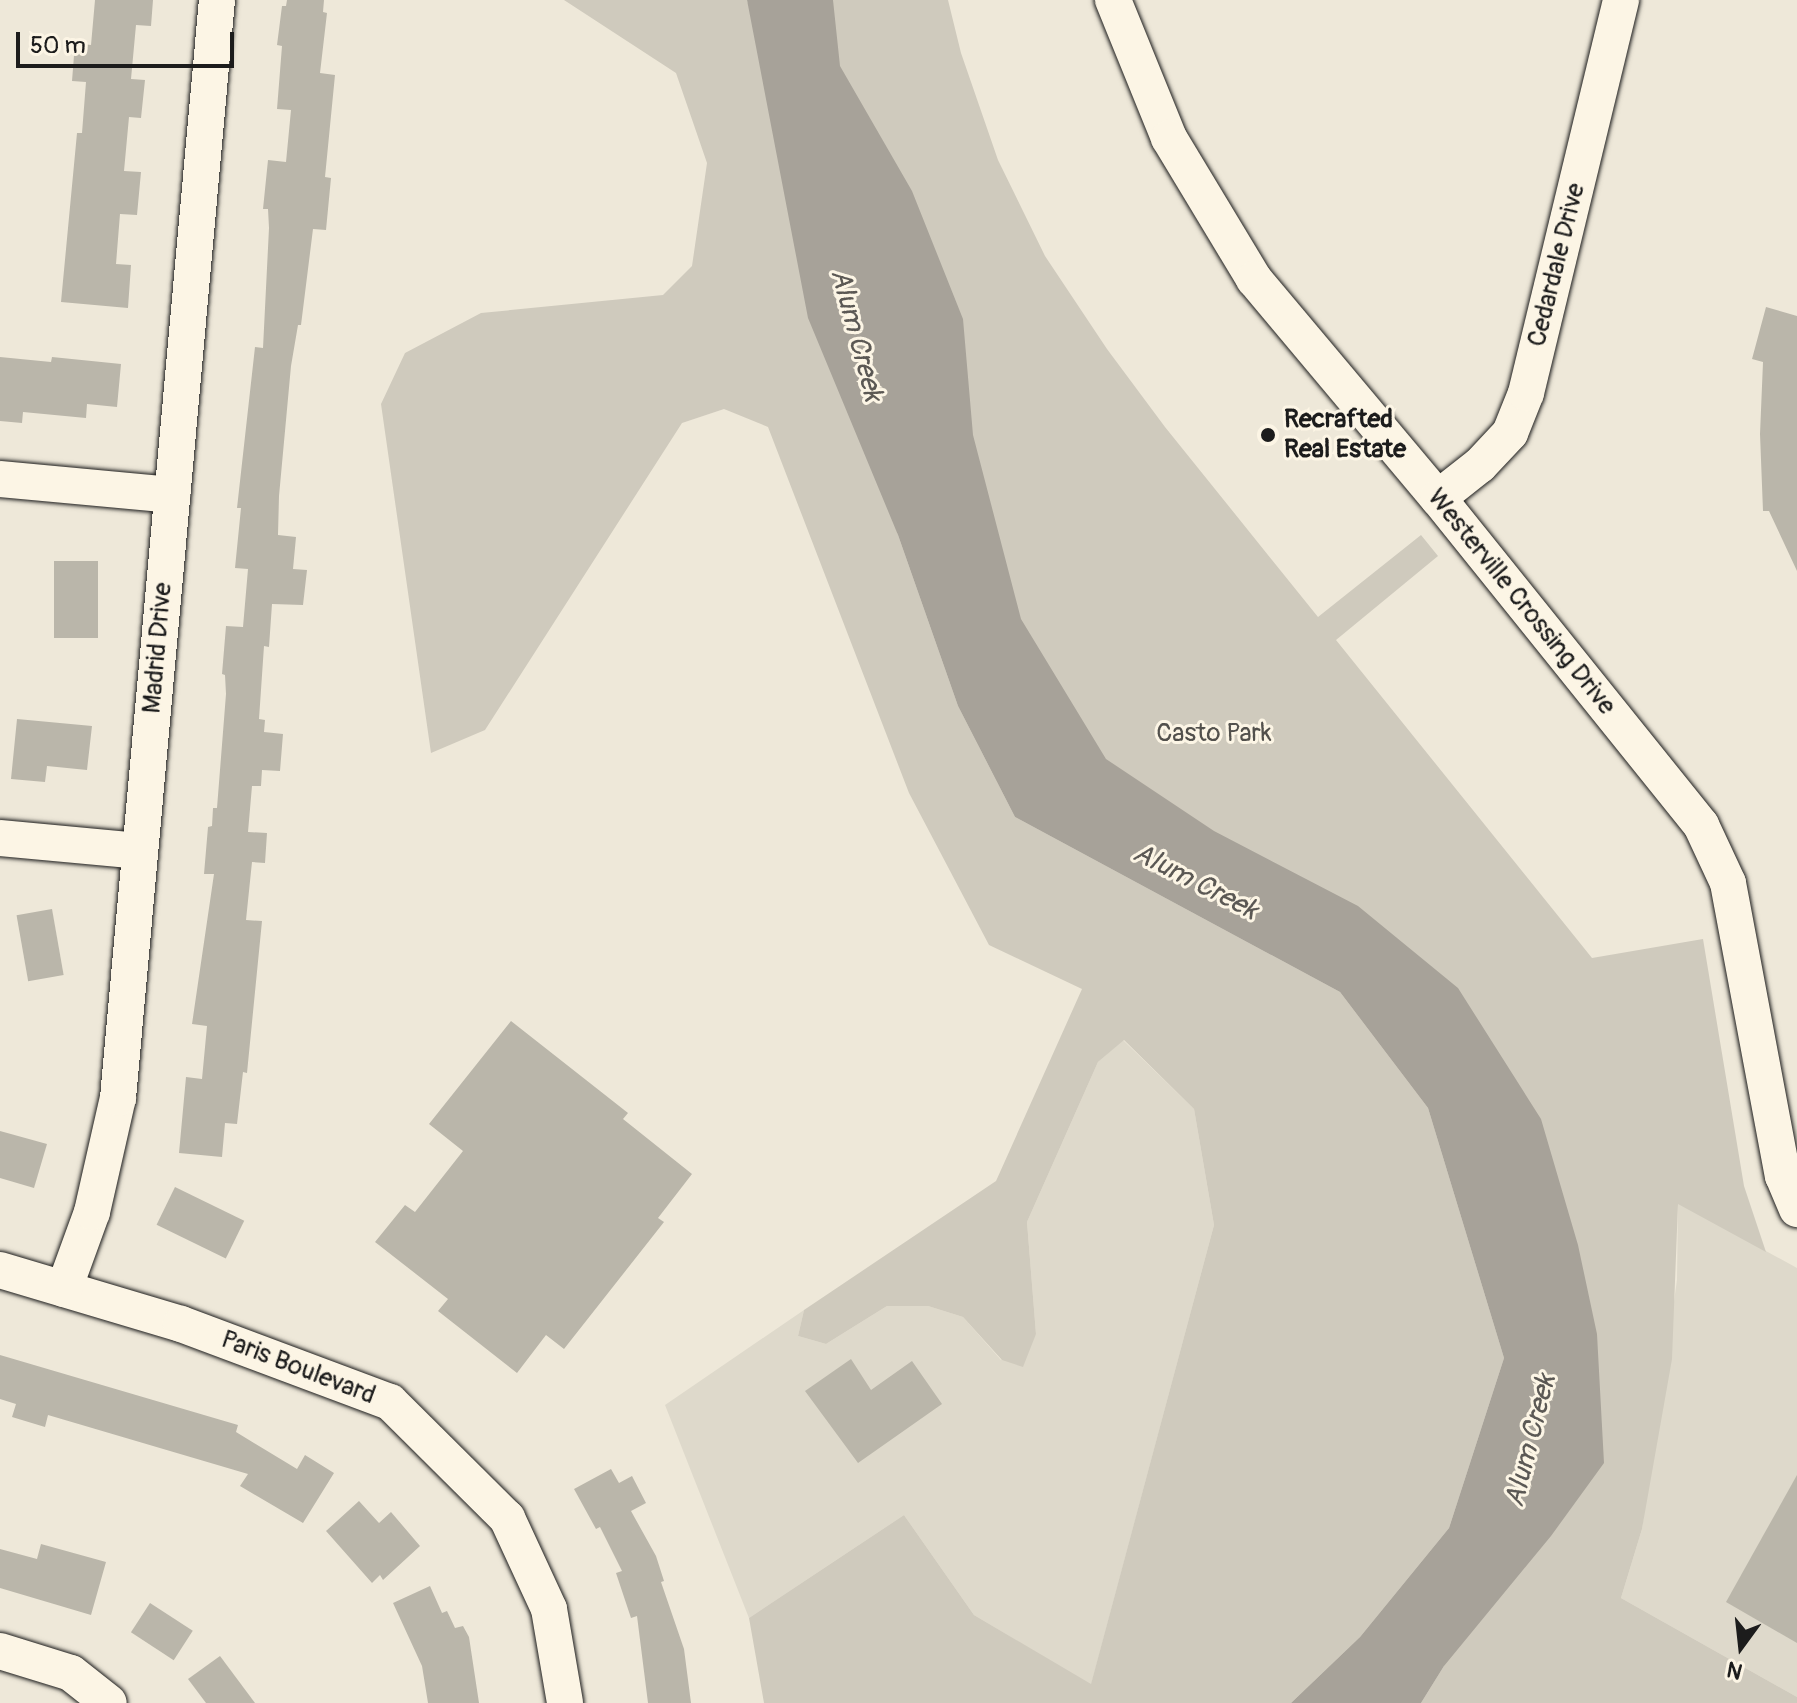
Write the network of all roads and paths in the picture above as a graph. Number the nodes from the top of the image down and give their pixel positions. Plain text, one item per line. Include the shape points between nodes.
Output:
1 (217, 0) edge
2 (1113, 0) edge
3 (1621, 0) edge
4 (0, 479) edge
5 (172, 495) junction
6 (1438, 498) junction
7 (0, 838) edge
8 (139, 851) junction
9 (1797, 1209) edge
10 (0, 1270) edge
11 (64, 1289) junction
12 (0, 1651) edge
13 (109, 1703) edge
14 (565, 1703) edge

1 - 5 street, Madrid Drive
2 - 6 street, Westerville Crossing Drive via 1169,138 1254,279
3 - 6 street, Cedardale Drive via 1526,393 1510,433
4 - 5 street
5 - 8 street, Madrid Drive
6 - 9 street, Westerville Crossing Drive via 1701,825 1728,883 1783,1176
7 - 8 street
8 - 11 street, Madrid Drive via 118,1098 92,1212
10 - 11 street, Paris Boulevard
11 - 14 street, Paris Boulevard via 181,1324 390,1402 507,1518 549,1609
12 - 13 street via 71,1673

